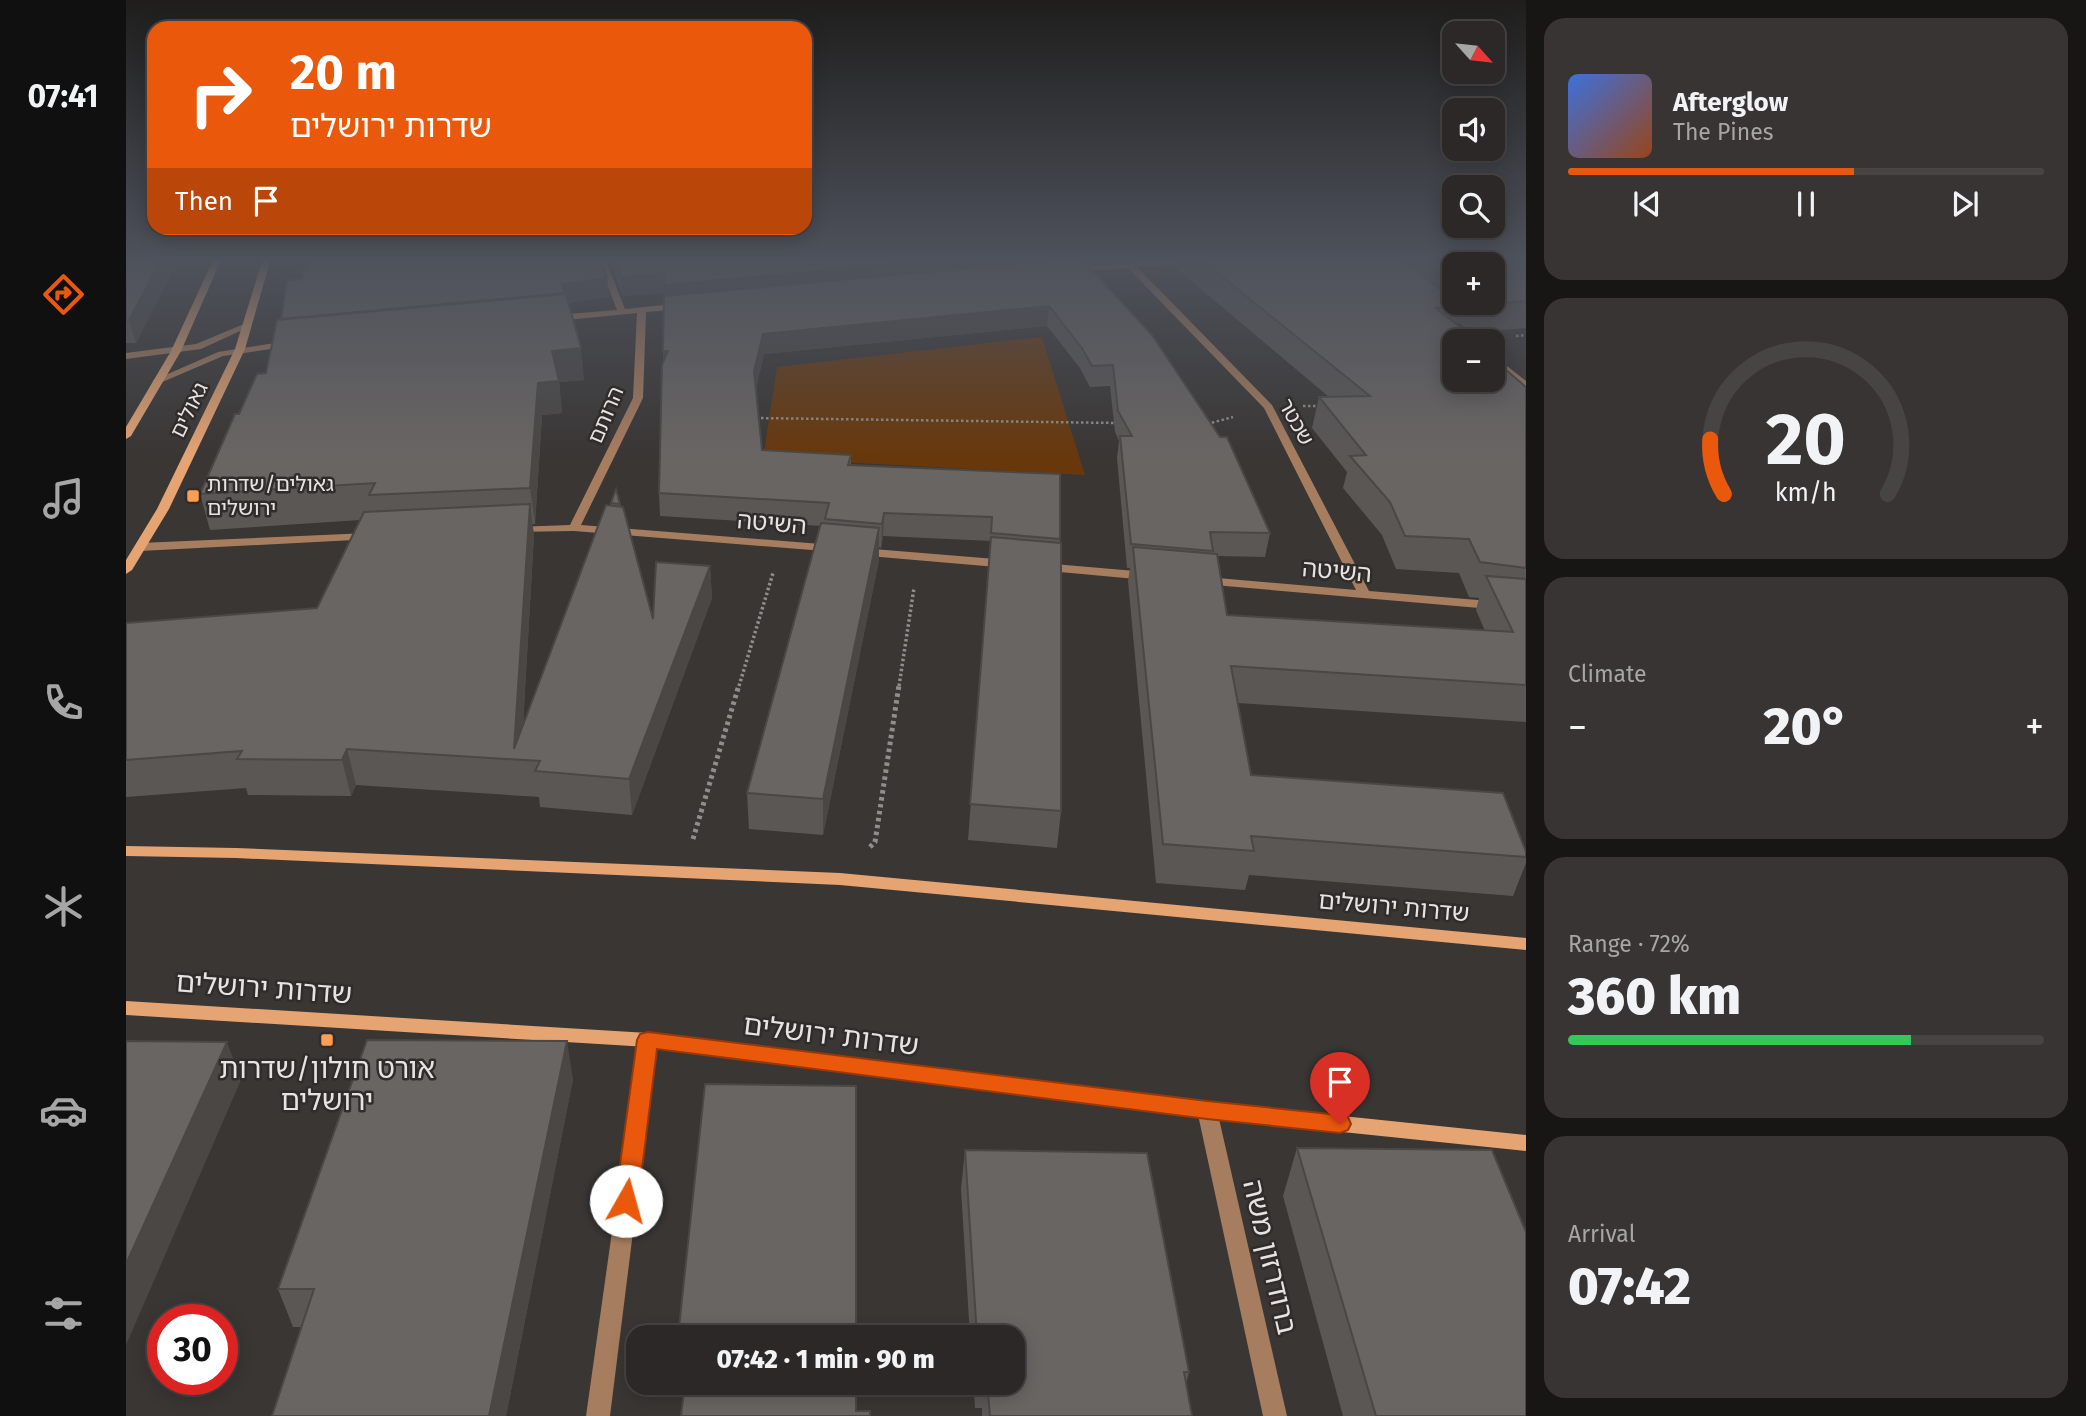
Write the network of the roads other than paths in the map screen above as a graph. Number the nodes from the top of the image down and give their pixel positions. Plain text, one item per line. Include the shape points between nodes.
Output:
1 (188, 324) edge
2 (641, 324) edge
3 (1187, 324) edge
4 (247, 326) joint
5 (304, 343) edge
6 (240, 349) junction
7 (176, 351) junction
8 (126, 356) edge
9 (1505, 368) edge
10 (157, 381) junction
11 (1526, 386) edge
12 (126, 436) edge
13 (574, 528) junction
14 (506, 531) edge
15 (384, 536) edge
16 (139, 547) junction
17 (1017, 565) edge
18 (1031, 566) edge
19 (126, 570) edge
20 (1156, 577) edge
21 (1198, 580) edge
22 (1365, 595) junction
23 (1526, 608) edge
24 (126, 851) edge
25 (1526, 944) edge
26 (130, 1010) edge
27 (648, 1040) junction
28 (1207, 1110) junction
29 (1526, 1143) edge
30 (598, 1416) edge
31 (1275, 1416) edge

1 - 7 main road, גאולים
2 - 13 street, הרותם via 638,398
3 - 22 street, שכטר via 1268,407
4 - 6 main road, גאולים
4 - 7 street via 218,341
5 - 6 street
6 - 10 street
6 - 16 main road, גאולים via 163,509
7 - 8 street
7 - 10 main road, גאולים
9 - 11 street
10 - 12 main road, גאולים
13 - 14 street, השיטה
13 - 17 street, השיטה
15 - 16 street
16 - 19 main road, גאולים
18 - 20 street
21 - 22 street, השיטה
22 - 23 street, השיטה
24 - 25 main road, שדרות ירושלים via 840,879
26 - 27 main road, שדרות ירושלים
27 - 28 main road, שדרות ירושלים
27 - 30 street
28 - 29 main road, שדרות ירושלים
28 - 31 street, ברודרזון משה

